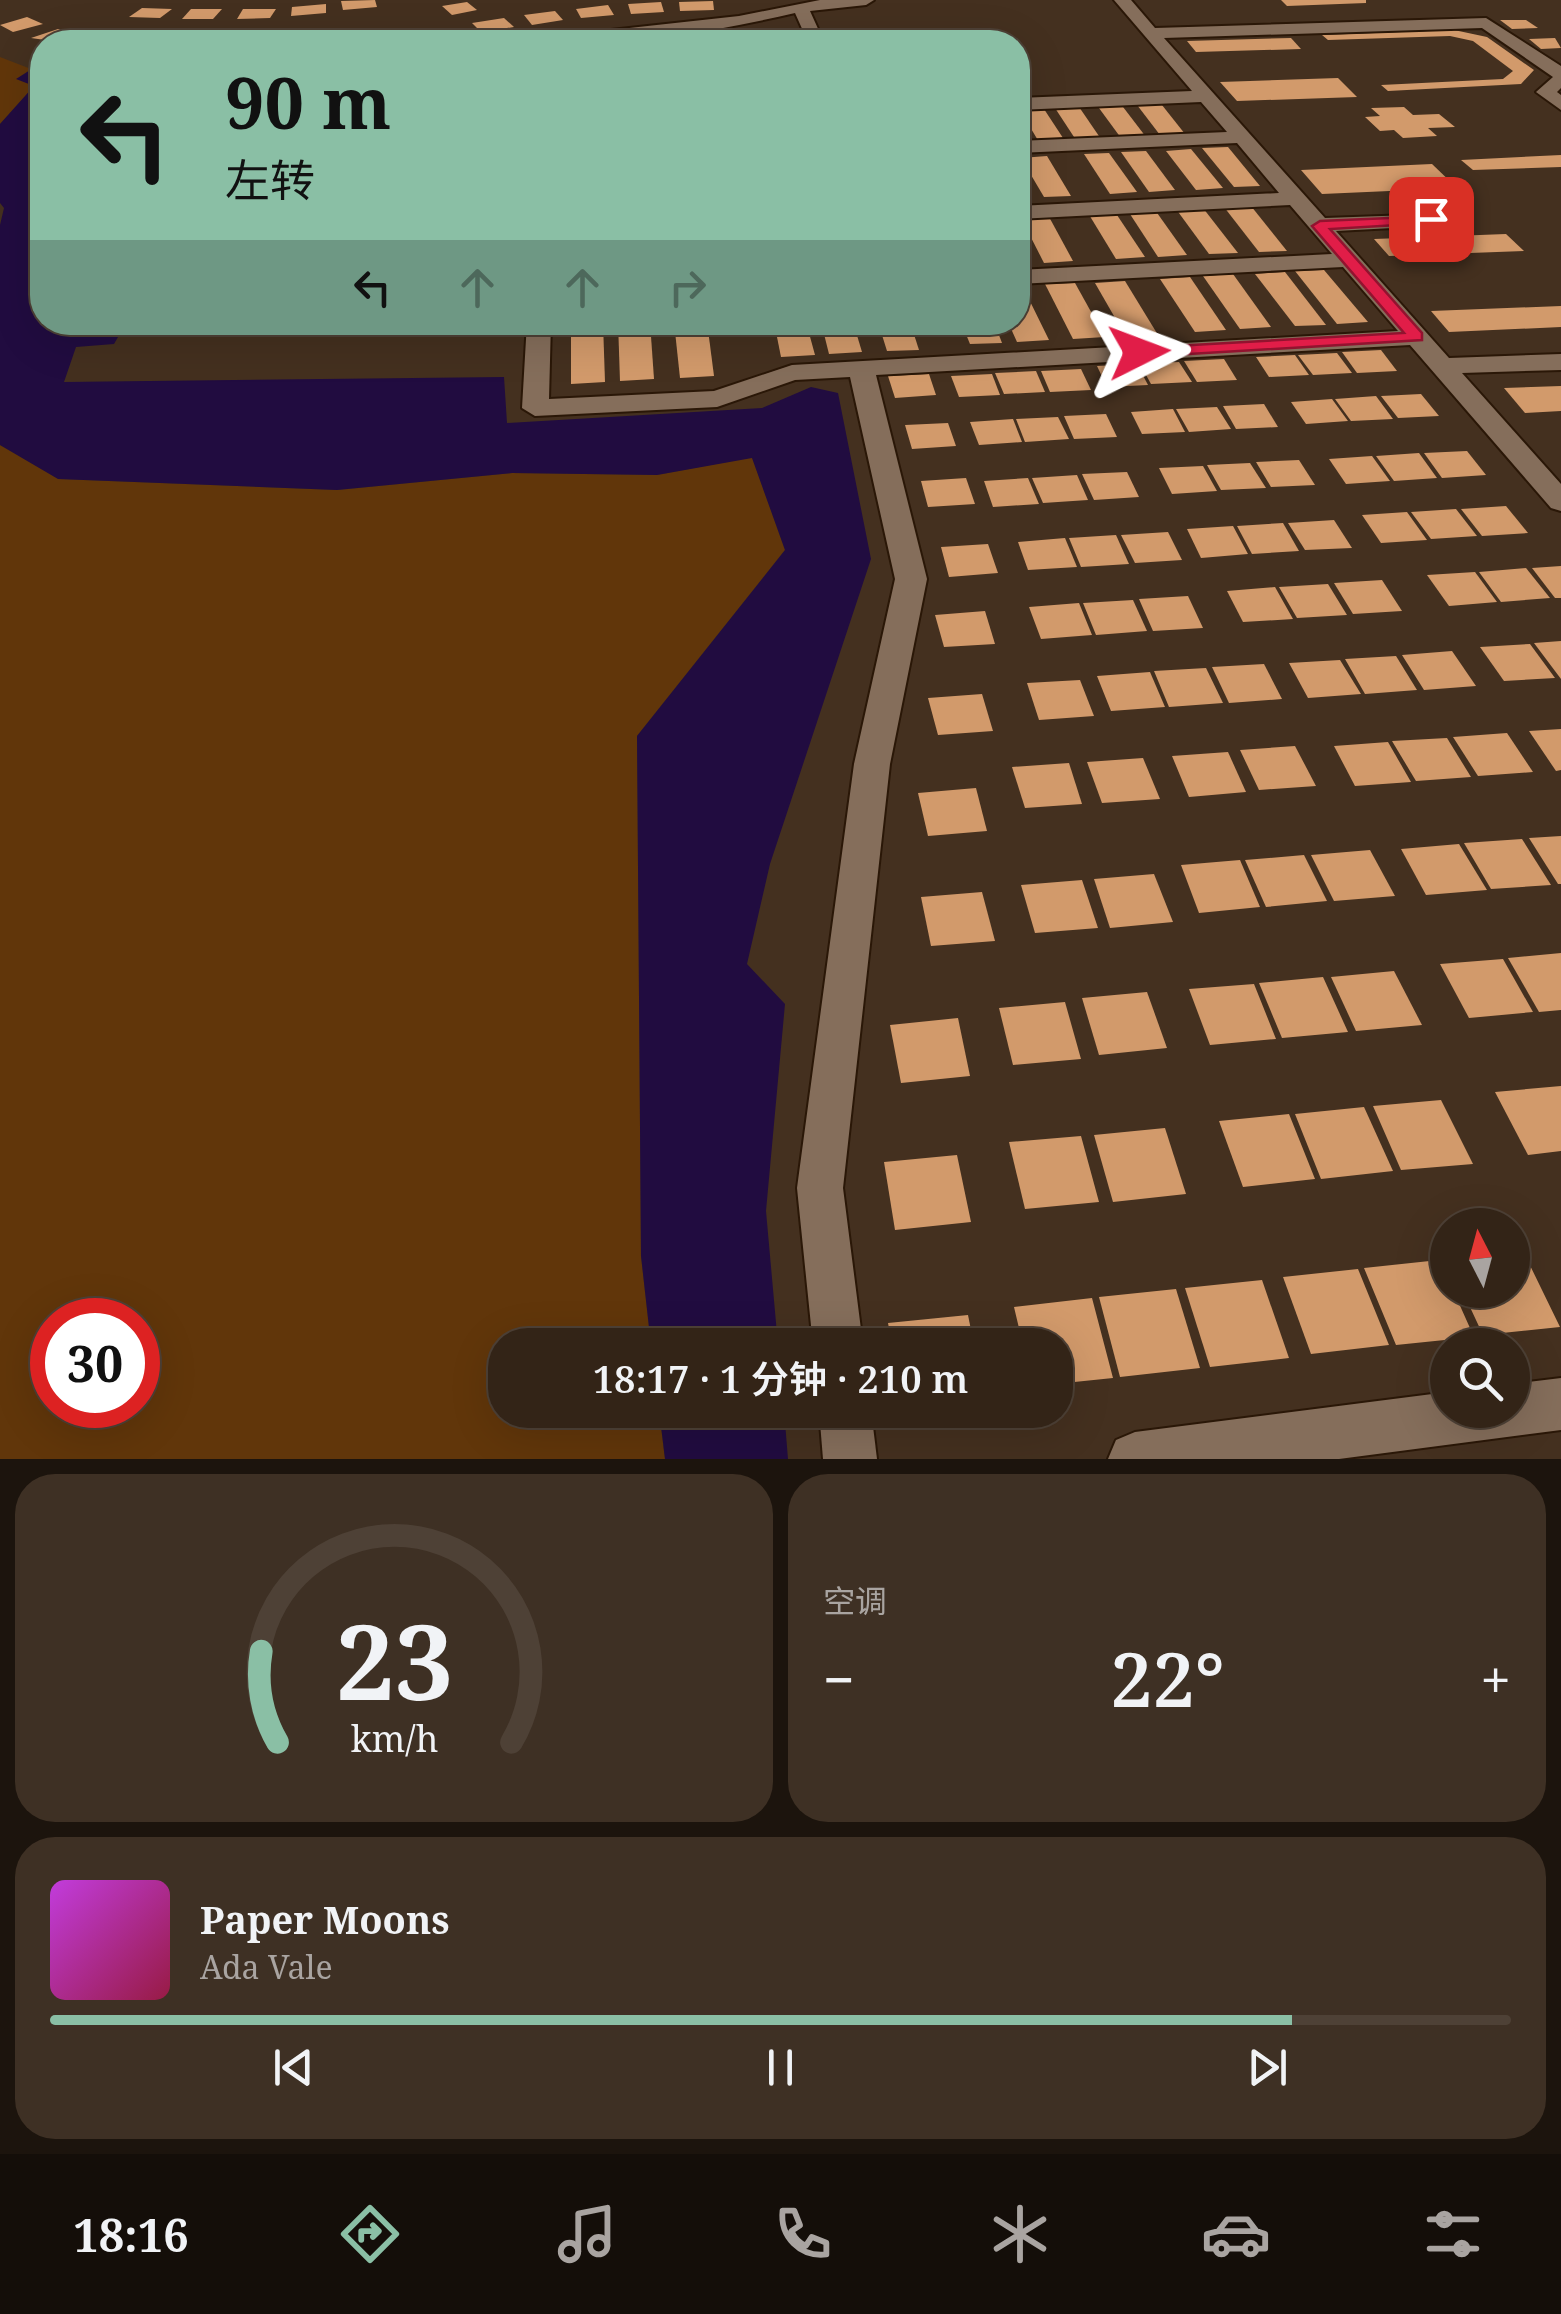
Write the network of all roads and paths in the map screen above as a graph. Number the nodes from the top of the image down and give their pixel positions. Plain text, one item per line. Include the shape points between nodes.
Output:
1 (866, 0) edge
2 (1122, 0) edge
3 (1459, 0) edge
4 (800, 7) junction
5 (1486, 23) junction
6 (657, 30) edge
7 (811, 30) edge
8 (1151, 33) junction
9 (1561, 77) edge
10 (1206, 96) junction
11 (1030, 103) edge
12 (1561, 104) edge
13 (1242, 137) junction
14 (1030, 146) edge
15 (1296, 198) junction
16 (1030, 211) edge
17 (1431, 219) dead end
18 (1320, 226) junction
19 (1350, 260) junction
20 (1030, 276) edge
21 (538, 335) edge
22 (1417, 337) junction
23 (1561, 362) edge
24 (1442, 366) junction
25 (861, 368) junction
26 (1546, 467) edge
27 (1561, 502) edge
28 (836, 1328) edge
29 (1561, 1404) edge
30 (1530, 1408) edge
31 (1430, 1421) edge
32 (847, 1428) edge
33 (850, 1459) edge
34 (1135, 1459) edge

1 - 4 street
2 - 8 street
3 - 5 street
4 - 6 street
4 - 7 street
5 - 8 street
5 - 9 street
8 - 10 street
9 - 12 street via 1545,92
10 - 11 street
10 - 13 street
13 - 14 street
13 - 15 street
15 - 16 street
15 - 18 street
17 - 18 street
18 - 19 street
19 - 20 street
19 - 22 street
21 - 25 street via 535,408 717,399 792,373
22 - 24 street
22 - 25 street
23 - 24 street
24 - 26 street
25 - 28 street via 911,578 872,764 820,1188
26 - 27 street
29 - 30 street
31 - 34 street
32 - 33 street

